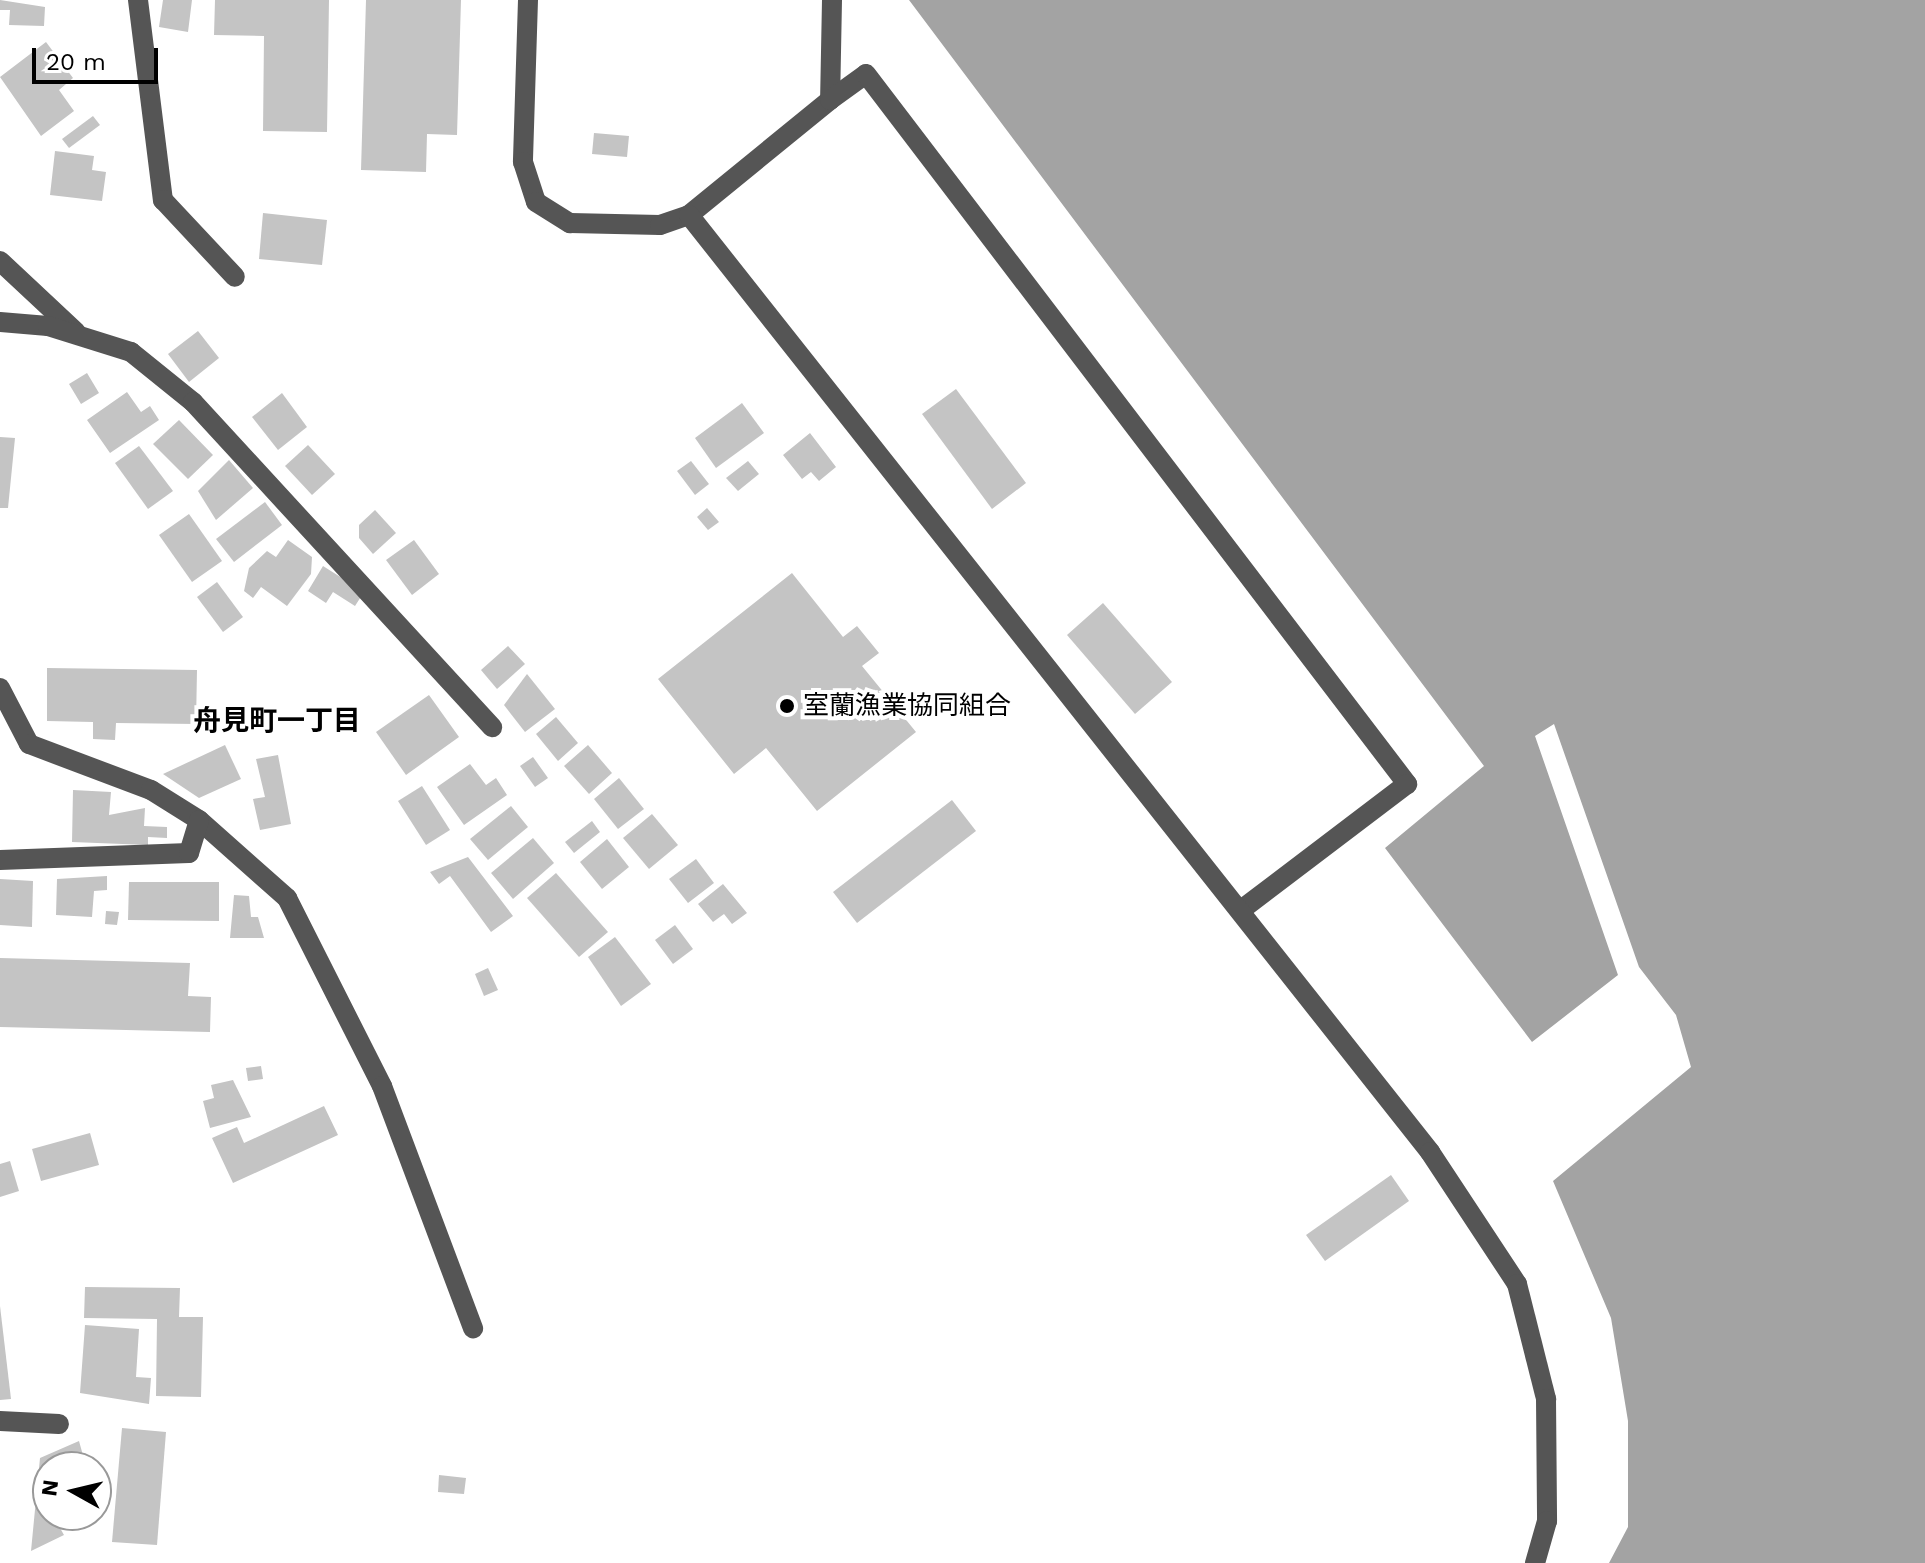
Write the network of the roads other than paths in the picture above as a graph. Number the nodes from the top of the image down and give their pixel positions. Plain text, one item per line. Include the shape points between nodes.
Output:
1 (138, 0) edge
2 (528, 0) edge
3 (832, 0) edge
4 (830, 100) junction
5 (689, 215) junction
6 (0, 261) edge
7 (235, 277) dead end
8 (0, 322) edge
9 (81, 337) junction
10 (0, 688) edge
11 (492, 727) dead end
12 (199, 820) junction
13 (0, 860) edge
14 (1241, 910) junction
15 (473, 1328) dead end
16 (0, 1421) edge
17 (59, 1424) dead end
18 (1535, 1563) edge

1 - 7 street via 163,200
2 - 5 street via 523,162 536,202 570,223 660,225
3 - 4 street
4 - 5 street
4 - 14 street via 866,74 1407,784
5 - 14 street
6 - 9 street
8 - 9 street
9 - 11 street via 131,352 193,402
10 - 12 street via 29,744 103,767
12 - 13 street via 189,853
12 - 15 street via 294,910 382,1086
14 - 18 street via 1430,1152 1517,1284 1546,1399 1547,1521
16 - 17 street

